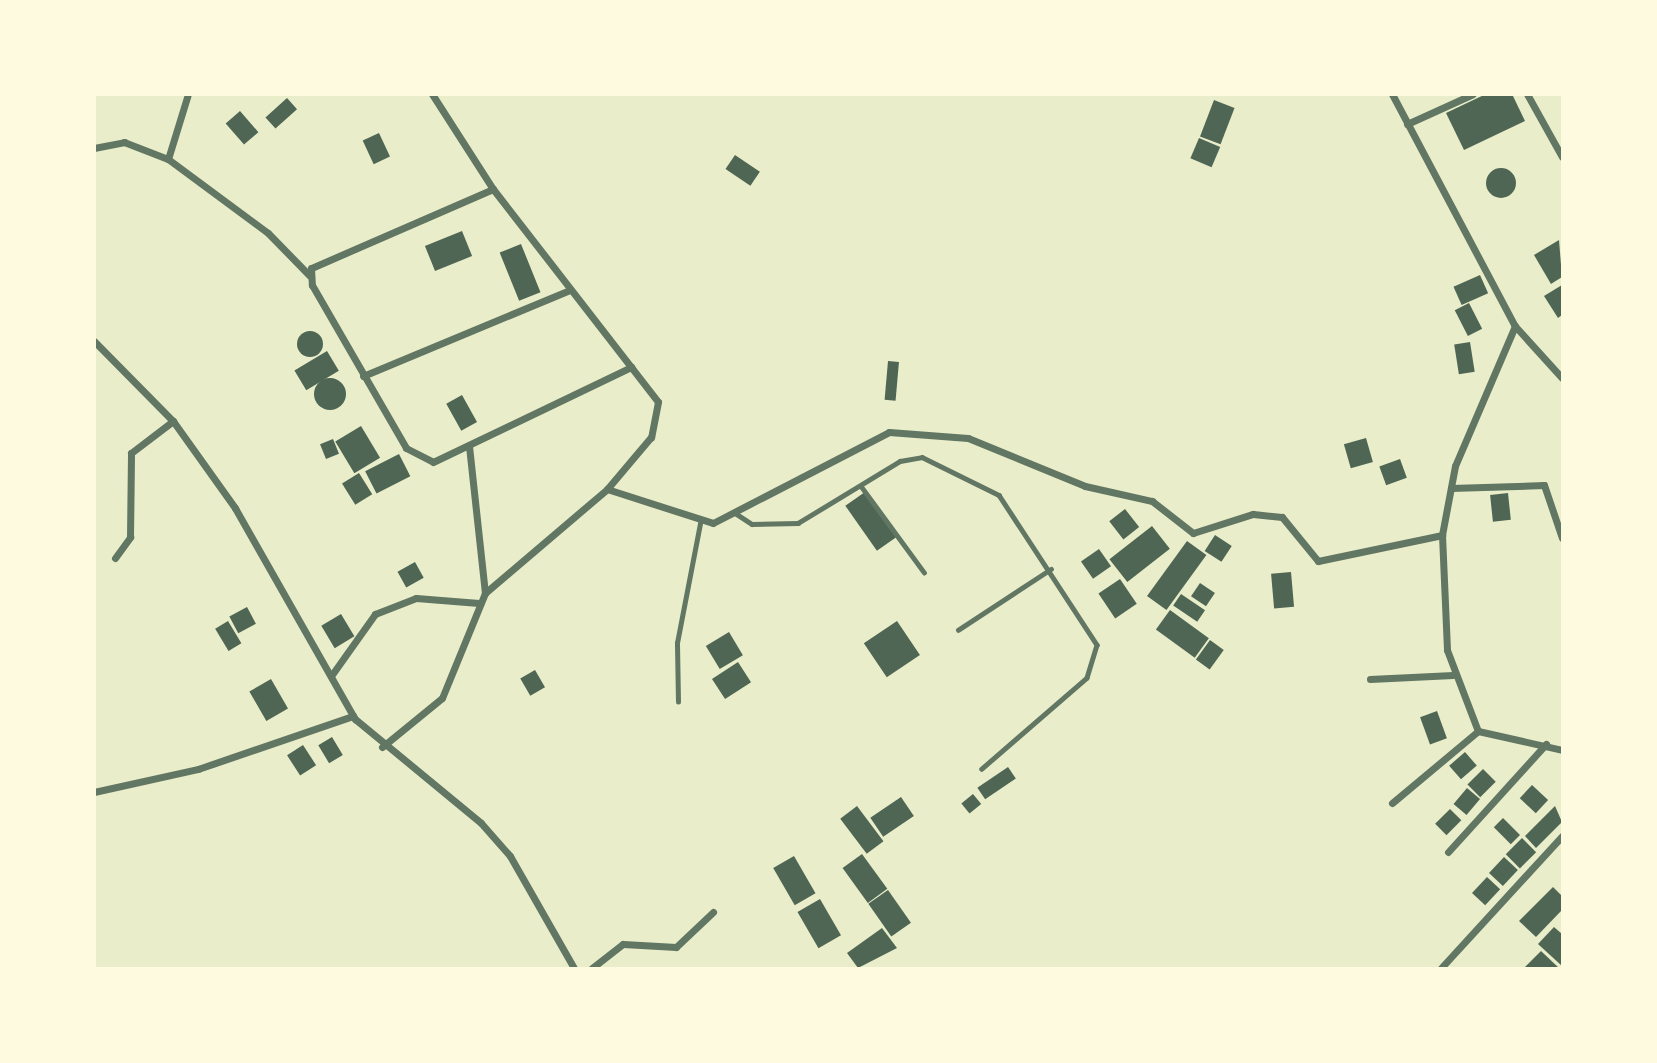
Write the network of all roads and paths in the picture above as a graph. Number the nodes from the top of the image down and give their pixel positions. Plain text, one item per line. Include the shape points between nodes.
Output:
1 (188, 94) edge
2 (432, 94) edge
3 (1392, 94) edge
4 (1473, 94) edge
5 (1527, 94) edge
6 (1407, 124) junction
7 (94, 148) edge
8 (1563, 158) edge
9 (168, 159) junction
10 (493, 189) junction
11 (309, 275) junction
12 (570, 290) junction
13 (1515, 326) junction
14 (94, 341) edge
15 (631, 367) junction
16 (363, 376) junction
17 (1563, 378) edge
18 (173, 421) junction
19 (469, 446) junction
20 (861, 485) junction
21 (1451, 488) junction
22 (607, 489) junction
23 (735, 513) junction
24 (700, 523) junction
25 (1442, 536) junction
26 (1563, 538) edge
27 (115, 558) dead end
28 (1051, 569) junction
29 (924, 572) dead end
30 (485, 593) junction
31 (479, 603) junction
32 (958, 630) dead end
33 (1453, 675) junction
34 (331, 677) junction
35 (1370, 679) dead end
36 (678, 702) dead end
37 (353, 716) junction
38 (1478, 731) junction
39 (1546, 744) junction
40 (382, 747) junction
41 (1563, 750) edge
42 (982, 769) dead end
43 (94, 792) edge
44 (1392, 803) dead end
45 (1563, 836) edge
46 (1448, 852) dead end
47 (713, 912) dead end
48 (574, 968) edge
49 (592, 968) edge
50 (1441, 968) edge

1 - 9 street
2 - 10 street
3 - 6 street
4 - 6 street
5 - 8 street
6 - 13 street
7 - 9 street via 124,142
9 - 11 street via 268,233
10 - 11 street via 318,262
10 - 12 street
11 - 16 street
12 - 15 street
12 - 16 street
13 - 17 street
13 - 21 street via 1468,428
14 - 18 street
15 - 19 street
15 - 22 street via 657,402 659,418
16 - 19 street via 416,458 433,462
18 - 27 street via 131,453 131,537
18 - 34 street via 235,508
19 - 30 street
20 - 23 lane via 798,523 752,524
20 - 28 lane via 900,461 931,459 999,495
20 - 29 lane
21 - 25 street
21 - 26 street via 1544,485
22 - 24 street
22 - 30 street
23 - 24 street
23 - 25 street via 882,435 901,431 968,438 1085,486 1152,501 1193,533 1253,514 1282,517 1318,561
24 - 36 lane via 677,643
25 - 33 street
28 - 32 lane
28 - 42 lane via 1093,629 1095,663 1087,677
30 - 31 street
31 - 34 street via 416,598 375,614
31 - 40 street via 442,698
33 - 35 street
33 - 38 street
34 - 37 street
37 - 40 street
37 - 43 street via 198,769
38 - 39 street
38 - 44 street
39 - 41 street
39 - 46 street
40 - 48 street via 489,832
45 - 50 street
47 - 49 street via 676,947 624,944

